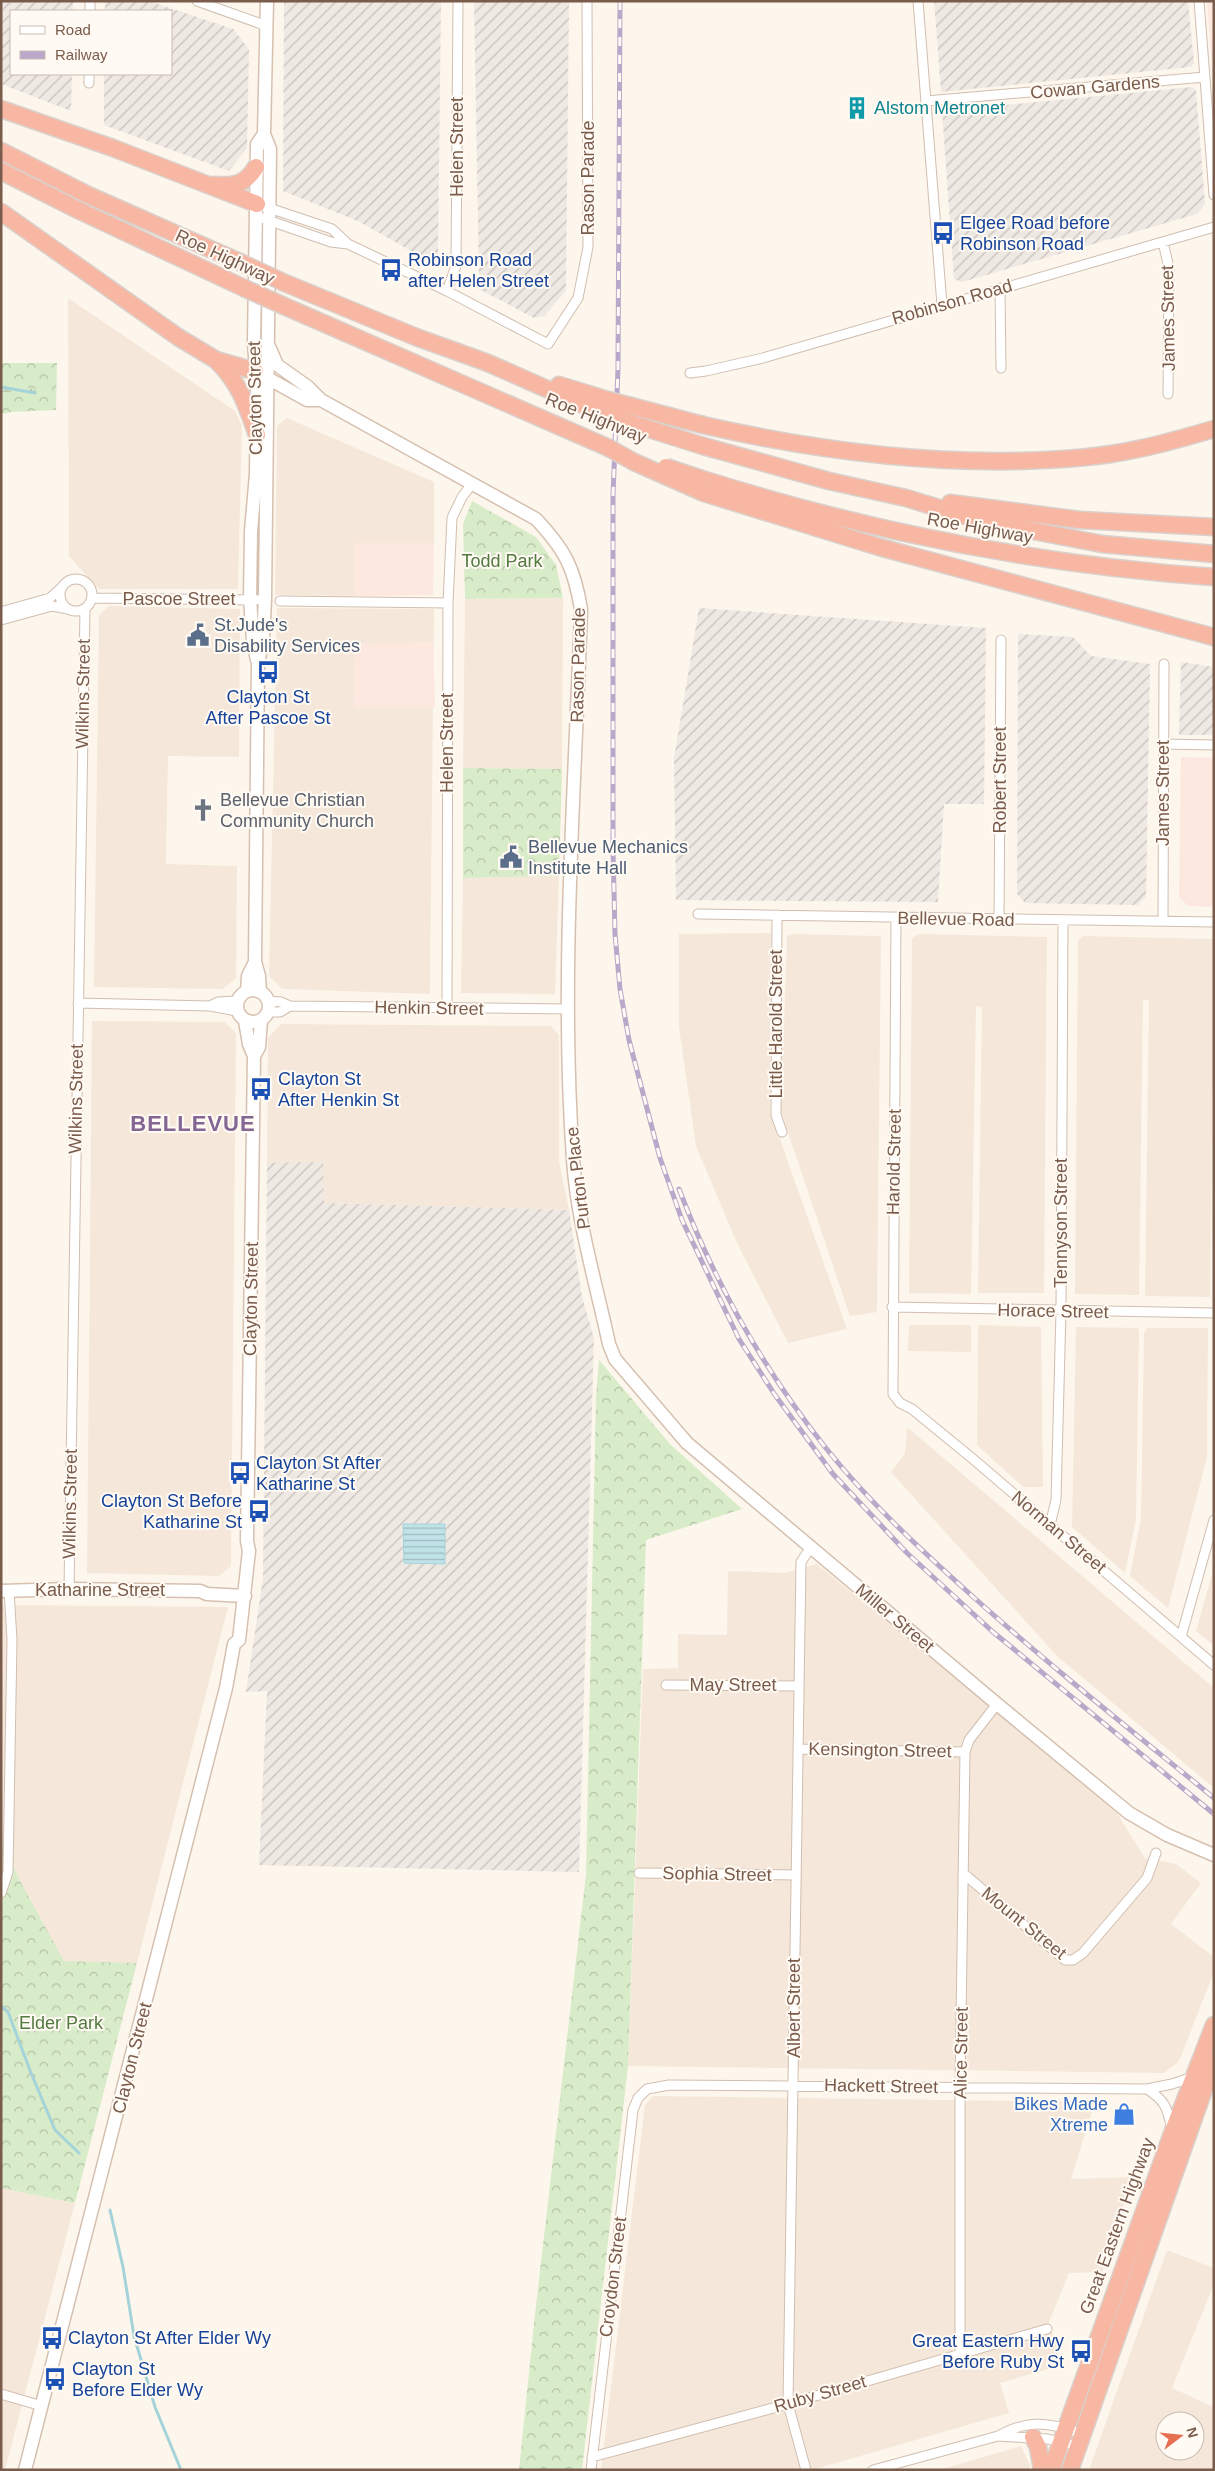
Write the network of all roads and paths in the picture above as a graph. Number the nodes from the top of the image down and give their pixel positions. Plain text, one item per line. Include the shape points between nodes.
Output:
1 (197, 1) edge
2 (267, 1) edge
3 (458, 1) edge
4 (587, 1) edge
5 (918, 1) edge
6 (1199, 1) edge
7 (267, 26) junction
8 (1205, 77) junction
9 (926, 101) junction
10 (1, 108) edge
11 (264, 134) junction
12 (1, 151) edge
13 (256, 167) junction
14 (1, 171) edge
15 (203, 185) junction
16 (1214, 195) edge
17 (1, 212) edge
18 (263, 212) junction
19 (1214, 227) edge
20 (1163, 242) junction
21 (1000, 288) junction
22 (447, 291) junction
23 (942, 305) junction
24 (267, 342) junction
25 (216, 360) junction
26 (1001, 368) dead end
27 (690, 373) dead end
28 (261, 375) junction
29 (1168, 394) dead end
30 (321, 400) junction
31 (608, 408) junction
32 (1214, 429) edge
33 (257, 435) junction
34 (472, 484) junction
35 (703, 486) junction
36 (906, 498) junction
37 (1214, 527) edge
38 (1214, 554) edge
39 (1214, 577) edge
40 (61, 588) junction
41 (250, 594) junction
42 (92, 596) junction
43 (265, 600) junction
44 (280, 601) dead end
45 (448, 603) junction
46 (85, 609) junction
47 (69, 610) junction
48 (1, 612) edge
49 (1120, 613) junction
50 (1, 620) edge
51 (1214, 629) edge
52 (1214, 637) edge
53 (1001, 640) dead end
54 (258, 664) junction
55 (1164, 664) dead end
56 (1164, 744) junction
57 (1214, 745) edge
58 (698, 914) dead end
59 (777, 915) junction
60 (896, 918) junction
61 (999, 920) junction
62 (1063, 920) junction
63 (1163, 921) junction
64 (1214, 922) edge
65 (78, 1003) junction
66 (261, 1003) junction
67 (447, 1008) junction
68 (568, 1009) junction
69 (240, 1011) junction
70 (254, 1056) junction
71 (782, 1132) dead end
72 (892, 1307) junction
73 (1061, 1311) junction
74 (1214, 1313) edge
75 (609, 1344) joint
76 (900, 1403) joint
77 (1214, 1520) edge
78 (1050, 1525) junction
79 (811, 1547) junction
80 (69, 1588) junction
81 (5, 1590) edge
82 (242, 1593) junction
83 (1181, 1636) junction
84 (1214, 1665) edge
85 (666, 1685) dead end
86 (799, 1686) junction
87 (996, 1704) junction
88 (798, 1749) junction
89 (965, 1752) junction
90 (1156, 1853) dead end
91 (1214, 1855) edge
92 (638, 1873) dead end
93 (963, 1873) junction
94 (795, 1875) junction
95 (1, 1893) edge
96 (1214, 2025) edge
97 (1214, 2061) edge
98 (1193, 2077) junction
99 (794, 2084) junction
100 (960, 2087) junction
101 (647, 2089) joint
102 (1147, 2089) junction
103 (1173, 2131) junction
104 (1047, 2329) dead end
105 (960, 2354) junction
106 (1, 2394) edge
107 (788, 2404) junction
108 (42, 2406) junction
109 (1063, 2434) junction
110 (998, 2436) junction
111 (1032, 2437) junction
112 (1080, 2440) junction
113 (592, 2457) junction
114 (25, 2470) edge
115 (591, 2470) edge
116 (806, 2470) edge
117 (873, 2470) edge
118 (1042, 2470) edge
119 (1051, 2470) edge
120 (1070, 2470) edge

1 - 7 street
2 - 7 main road, Clayton Street
3 - 22 street, Helen Street via 456,266
4 - 22 street, Rason Parade via 588,247 578,298 548,344
5 - 9 street
6 - 8 street
7 - 11 main road, Clayton Street
8 - 9 street, Cowan Gardens
8 - 16 street
9 - 23 street
10 - 15 highway via 113,148
11 - 13 main road, Clayton Street via 256,144
11 - 18 main road, Clayton Street via 270,149
12 - 31 highway, Roe Highway, bridge via 88,195 285,283 416,337
13 - 15 highway via 243,182
13 - 18 main road, Clayton Street
14 - 35 highway, Roe Highway, bridge via 284,306
15 - 18 highway
17 - 25 highway via 178,337
18 - 22 street via 332,229 348,244
18 - 24 main road, Clayton Street
18 - 28 main road, Clayton Street
19 - 20 street, Robinson Road
20 - 21 street, Robinson Road
20 - 29 street, James Street via 1169,268
21 - 23 street, Robinson Road
21 - 26 street
23 - 27 street, Robinson Road via 763,358
24 - 28 main road, Clayton Street
24 - 30 main road, Rason Parade via 277,365
25 - 28 highway
25 - 33 highway via 242,393
28 - 30 main road, Rason Parade via 307,400
28 - 33 main road, Clayton Street
28 - 43 main road, Clayton Street
30 - 34 main road, Rason Parade
31 - 32 highway, bridge via 831,451 882,457 994,461 1108,454
31 - 36 highway, Roe Highway, bridge via 703,446
33 - 41 main road, Clayton Street
34 - 45 street, Helen Street via 452,518
34 - 68 main road, Rason Parade via 536,519 558,543 570,564 580,600
35 - 39 highway, Roe Highway via 905,535 1032,559
35 - 49 highway via 879,547
36 - 37 highway via 1080,520
36 - 38 highway, Roe Highway via 982,522 1044,534 1102,544
40 - 42 street via 67,581 78,578 87,582
40 - 47 street via 61,601
40 - 48 street via 50,598
41 - 42 street, Pascoe Street
41 - 43 street, Pascoe Street
41 - 54 main road, Clayton Street
42 - 46 street
43 - 54 main road, Clayton Street
44 - 45 street
45 - 67 street, Helen Street
46 - 47 street
46 - 65 street, Wilkins Street
47 - 50 street via 52,606
49 - 51 highway
49 - 52 highway
53 - 61 street, Robert Street
54 - 66 main road, Clayton Street via 255,962 248,976
55 - 56 street, James Street
56 - 57 street
56 - 63 street, James Street
58 - 59 street, Bellevue Road
59 - 60 street, Bellevue Road
59 - 71 street, Little Harold Street via 776,1115
60 - 61 street, Bellevue Road
60 - 72 street, Harold Street
61 - 62 street, Bellevue Road
62 - 63 street, Bellevue Road
62 - 73 street, Tennyson Street
63 - 64 street, Bellevue Road
65 - 69 street via 210,1006
65 - 80 street, Wilkins Street
66 - 67 street, Henkin Street
66 - 69 main road
66 - 69 main road via 256,1022
66 - 70 main road, Clayton Street via 259,1047
67 - 68 street, Henkin Street
68 - 75 main road, Purton Place via 573,1160 583,1230
69 - 70 main road, Clayton Street
70 - 82 main road, Clayton Street via 249,1551
72 - 73 street, Horace Street
72 - 76 street, Harold Street via 892,1391
73 - 74 street, Horace Street
73 - 78 street, Tennyson Street via 1056,1500
75 - 79 main road, Miller Street via 615,1359 632,1381 687,1443
76 - 78 street, Norman Street via 928,1422
77 - 83 street
78 - 83 street, Norman Street
79 - 86 street, Albert Street via 801,1562
79 - 87 main road, Miller Street
80 - 81 main road, Katharine Street
80 - 82 main road, Katharine Street
81 - 95 street via 12,1640 8,1872
82 - 108 main road, Clayton Street via 239,1640 234,1644 226,1688
83 - 84 street, Norman Street
85 - 86 street, May Street
86 - 88 street, Albert Street
87 - 89 street, Kensington Street via 969,1740
87 - 91 main road, Miller Street via 1129,1813
88 - 89 street, Kensington Street
88 - 94 street, Albert Street
89 - 93 street, Alice Street
90 - 93 street, Mount Street via 1147,1878 1083,1953 1073,1960 1065,1960
92 - 94 street, Sophia Street
93 - 100 street, Alice Street
94 - 99 street, Albert Street
96 - 98 highway, Great Eastern Highway
97 - 112 highway, Great Eastern Highway
98 - 102 street, Hackett Street
98 - 103 highway, Great Eastern Highway
99 - 100 street, Hackett Street
99 - 101 street, Hackett Street via 668,2085
99 - 107 street, Albert Street
100 - 102 street, Hackett Street
100 - 105 street, Alice Street
101 - 113 street, Croydon Street via 633,2110
102 - 103 street via 1166,2105
103 - 109 highway, Great Eastern Highway
104 - 105 street, Ruby Street
105 - 107 street, Ruby Street
106 - 108 street
107 - 113 street, Ruby Street
107 - 116 street, Albert Street
108 - 114 main road, Clayton Street
109 - 110 street via 1032,2424 1014,2427
109 - 111 street
109 - 112 street
109 - 112 street
109 - 119 highway, Great Eastern Highway
110 - 111 street
110 - 117 street
111 - 118 highway via 1038,2447
112 - 120 highway, Great Eastern Highway
113 - 115 street, Croydon Street

